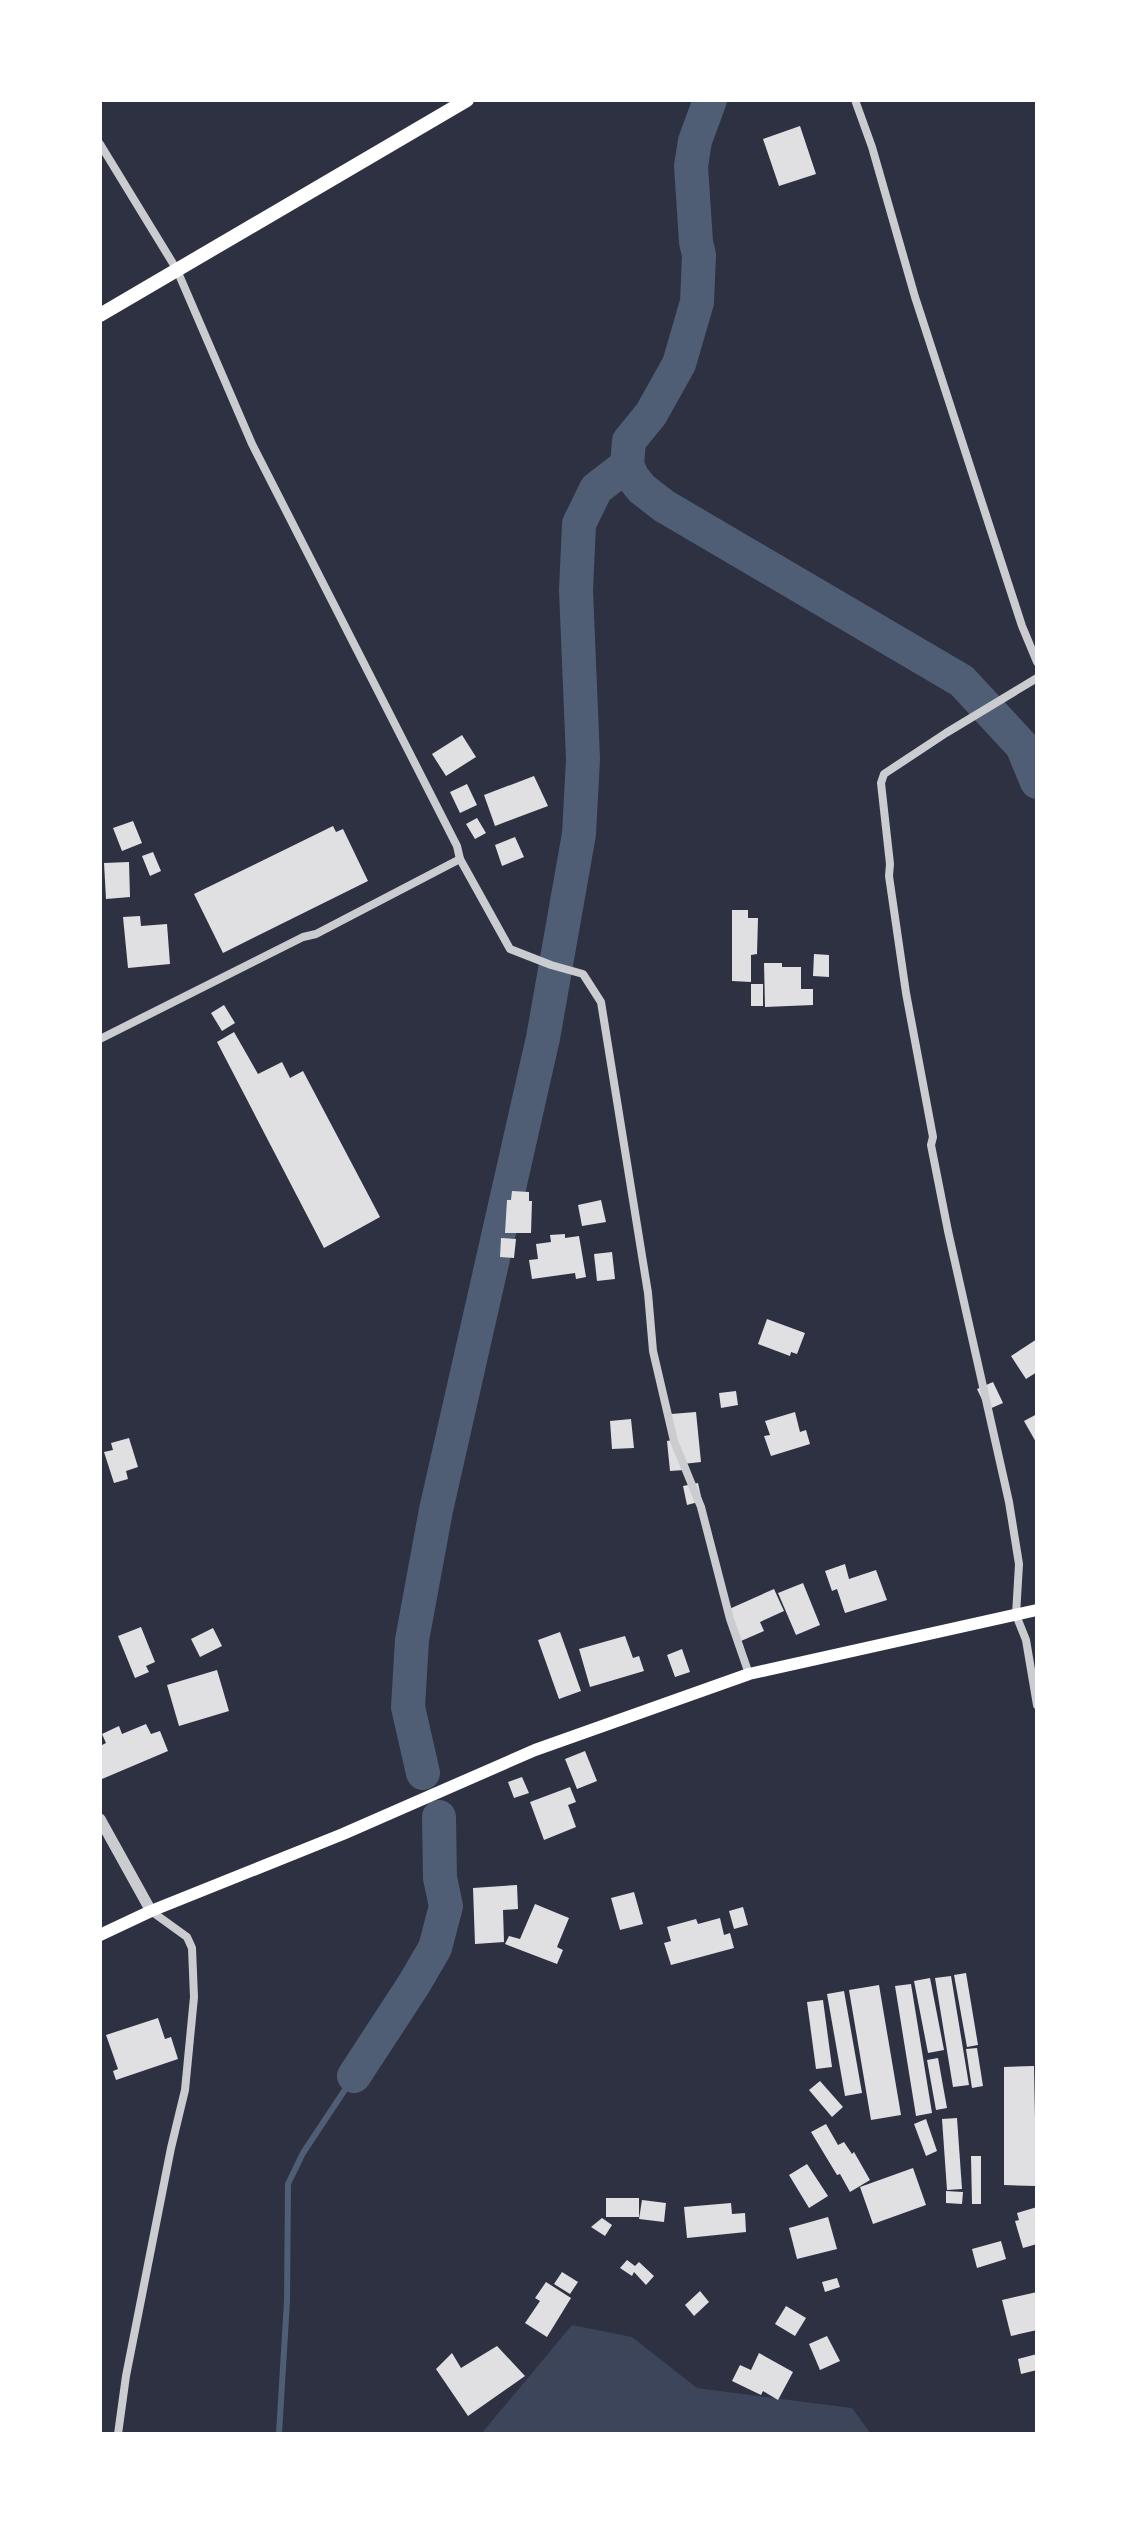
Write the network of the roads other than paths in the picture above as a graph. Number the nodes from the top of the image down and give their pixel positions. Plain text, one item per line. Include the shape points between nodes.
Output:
1 (467, 100) edge
2 (855, 100) edge
3 (100, 144) edge
4 (177, 270) junction
5 (100, 315) edge
6 (1037, 662) edge
7 (1036, 678) edge
8 (460, 859) junction
9 (100, 1039) edge
10 (1037, 1610) edge
11 (1016, 1615) junction
12 (749, 1674) junction
13 (1037, 1705) edge
14 (100, 1819) edge
15 (151, 1911) junction
16 (100, 1935) edge
17 (118, 2434) edge

1 - 4 main road
2 - 6 street
3 - 4 street
4 - 5 main road
4 - 8 street via 252,444
7 - 11 street via 884,774 881,783 889,876 931,1145 1009,1502 1019,1564
8 - 9 street
8 - 12 street via 510,949 583,974 601,1002 653,1351 674,1441 701,1507
10 - 11 main road
11 - 12 main road
11 - 13 street via 1026,1640
12 - 15 main road via 535,1750
14 - 15 street
15 - 16 main road
15 - 17 street via 187,1937 194,1997 185,2090

